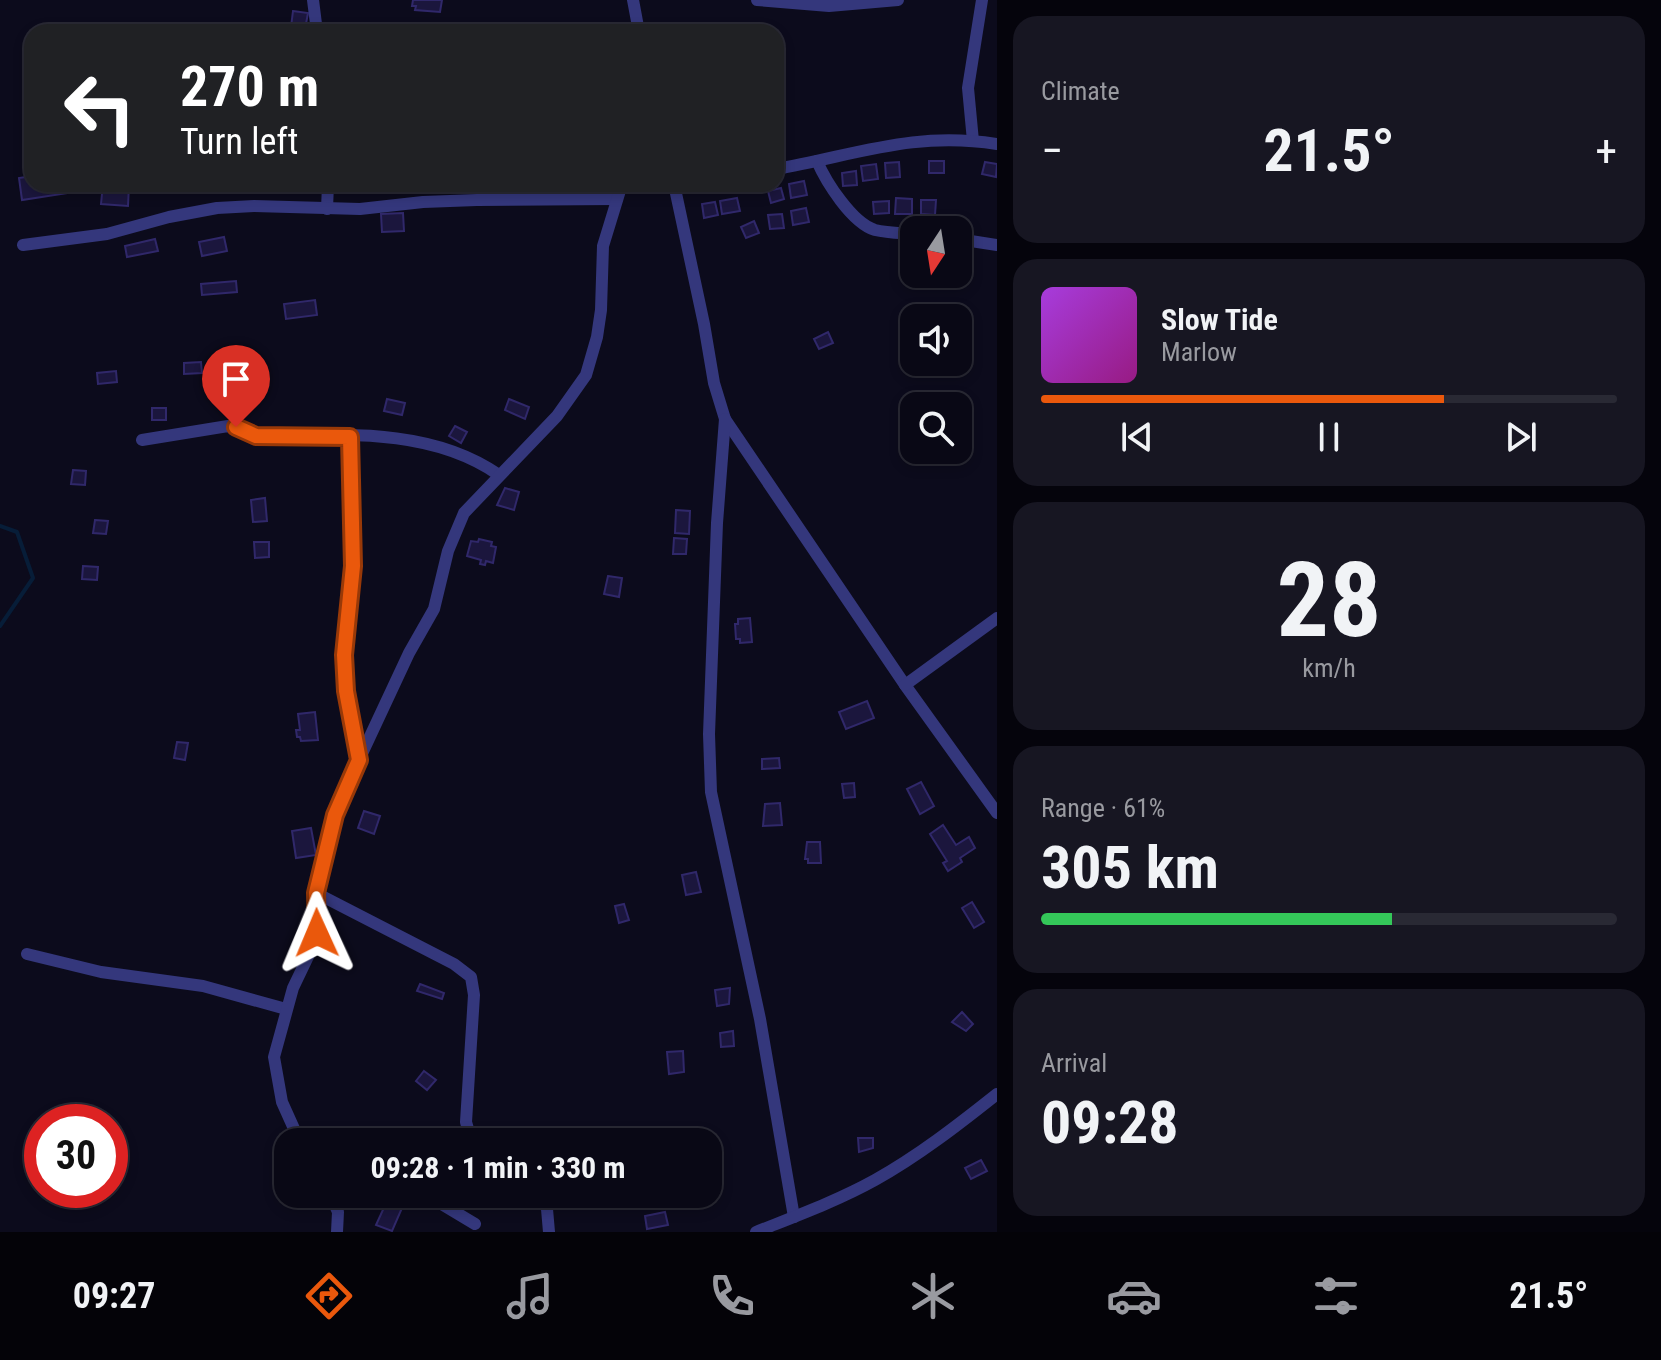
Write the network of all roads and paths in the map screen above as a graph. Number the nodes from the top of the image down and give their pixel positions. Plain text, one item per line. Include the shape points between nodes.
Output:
1 (313, 0) edge
2 (633, 0) edge
3 (757, 0) edge
4 (898, 0) edge
5 (982, 0) edge
6 (316, 24) edge
7 (638, 24) edge
8 (973, 141) junction
9 (997, 144) edge
10 (817, 161) junction
11 (784, 167) edge
12 (328, 192) edge
13 (619, 192) edge
14 (678, 192) edge
15 (617, 199) junction
16 (327, 209) junction
17 (900, 233) edge
18 (972, 241) edge
19 (23, 245) dead end
20 (997, 245) edge
21 (725, 419) junction
22 (350, 437) junction
23 (142, 440) dead end
24 (499, 475) junction
25 (997, 618) edge
26 (905, 685) junction
27 (359, 760) junction
28 (997, 813) edge
29 (316, 893) junction
30 (27, 954) dead end
31 (286, 1009) junction
32 (997, 1094) edge
33 (294, 1128) edge
34 (468, 1128) edge
35 (336, 1208) edge
36 (448, 1208) edge
37 (546, 1208) edge
38 (794, 1217) junction
39 (475, 1224) dead end
40 (337, 1232) edge
41 (549, 1232) edge
42 (756, 1232) edge

1 - 6 street
2 - 7 street
3 - 4 street via 829,6
5 - 8 street via 968,88
8 - 9 street
8 - 10 street via 920,140
10 - 11 street
10 - 17 street via 830,188 865,225
12 - 16 street
13 - 15 street
14 - 21 street
15 - 16 street
15 - 24 street via 603,246 601,310 586,375 557,416
16 - 19 street via 217,208 107,234
18 - 20 street
21 - 26 street
21 - 38 street via 709,734 711,792 760,1019
22 - 23 street via 256,436 228,426
22 - 24 street via 437,445
22 - 27 street via 353,566 344,655
24 - 27 street via 456,527 434,609
25 - 26 street
26 - 28 street
27 - 29 street via 338,805
29 - 31 street via 315,942
29 - 34 street via 471,977
30 - 31 street via 101,972 203,986
31 - 33 street via 275,1070
32 - 38 street via 876,1179
35 - 40 street
36 - 39 street
37 - 41 street
38 - 42 street

